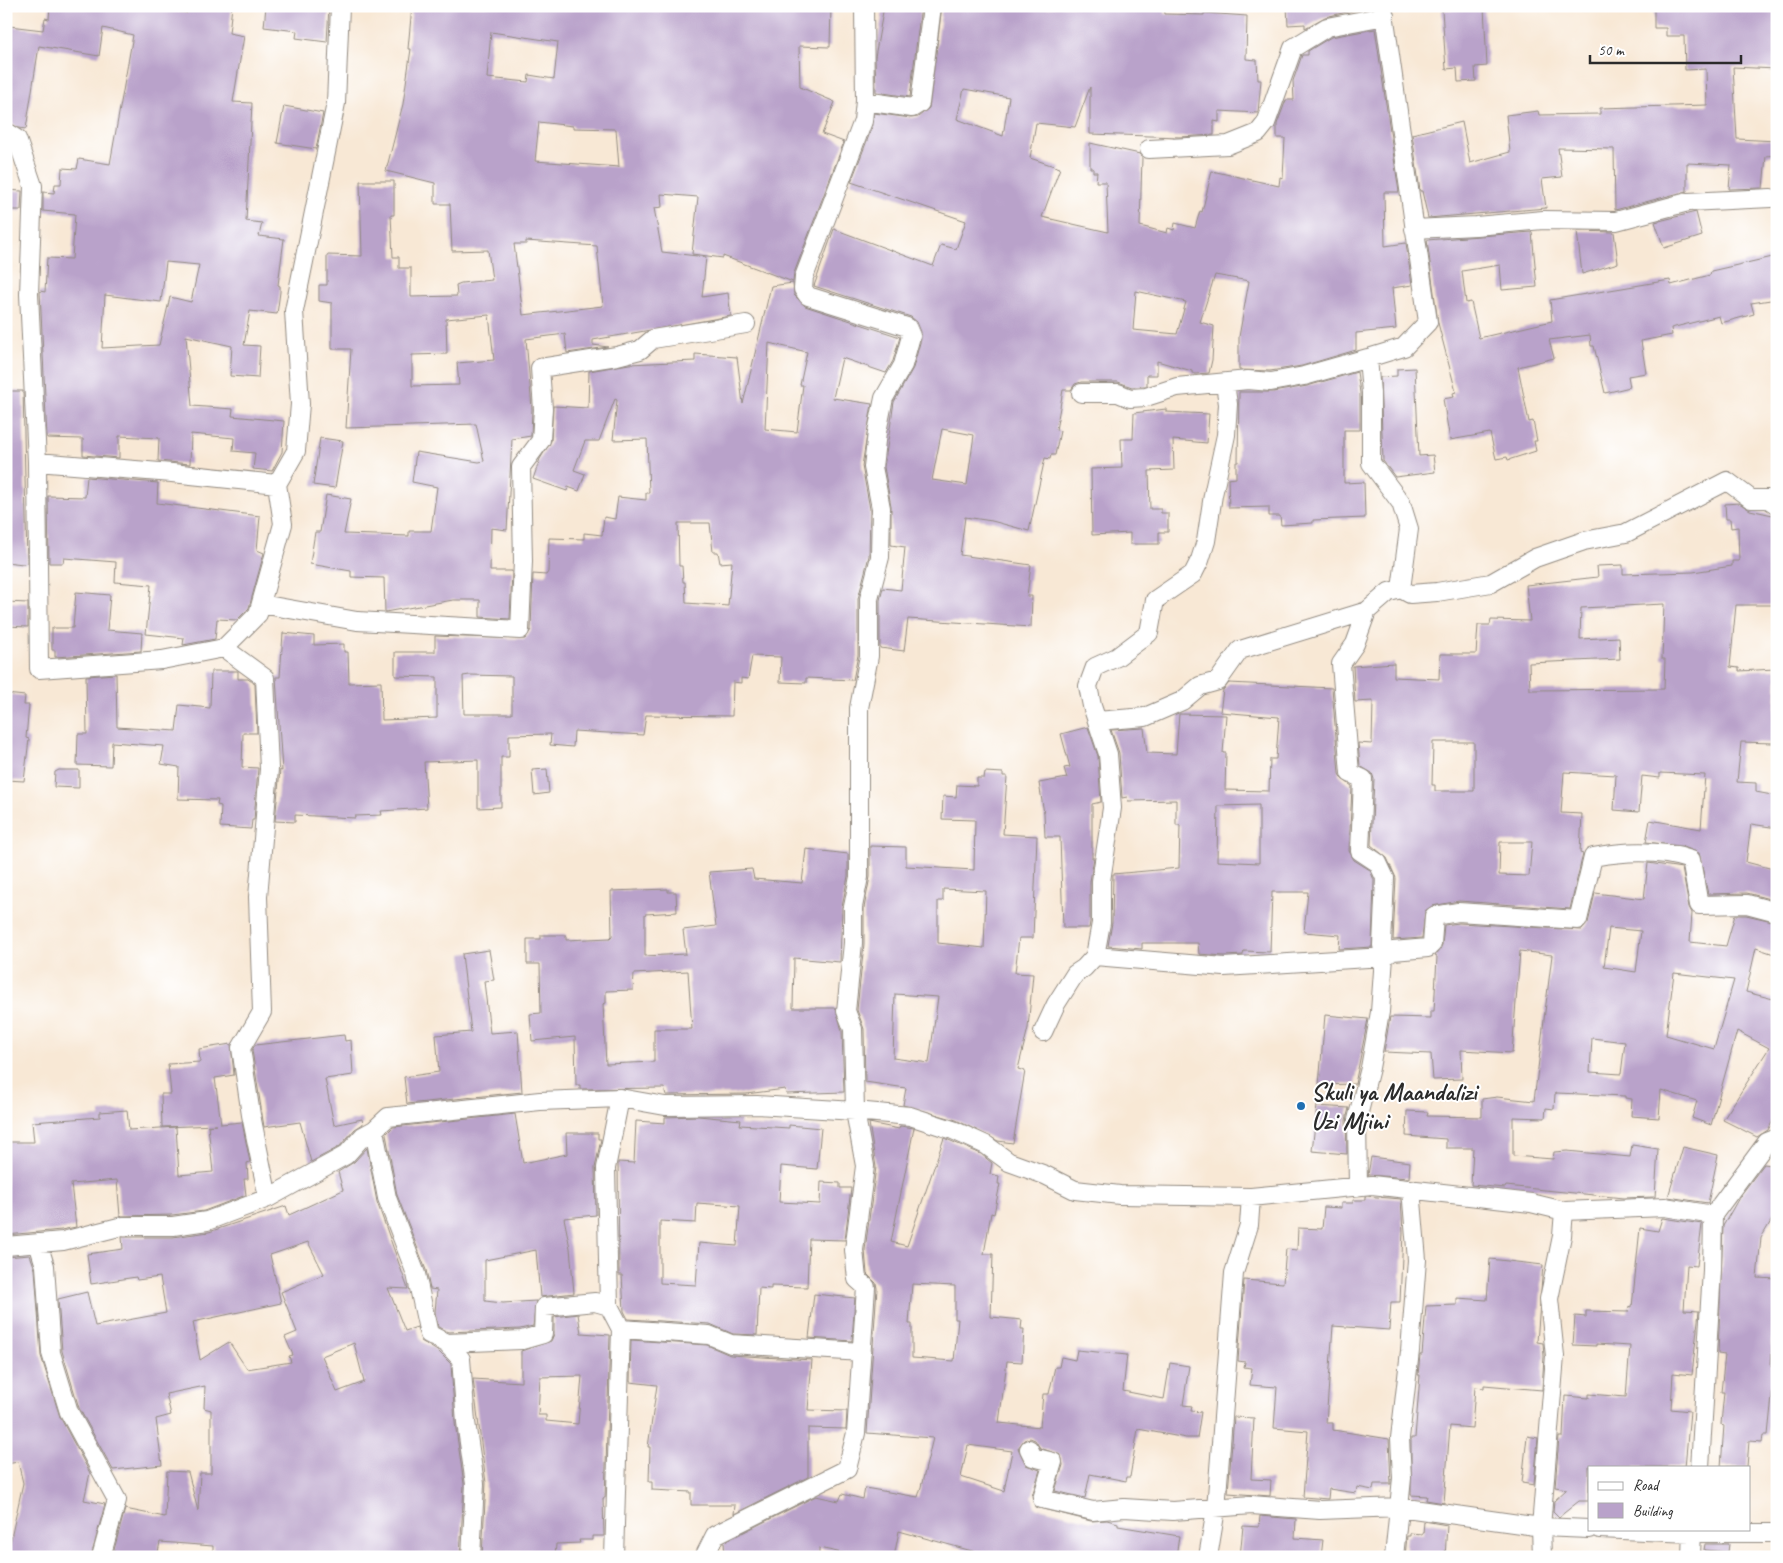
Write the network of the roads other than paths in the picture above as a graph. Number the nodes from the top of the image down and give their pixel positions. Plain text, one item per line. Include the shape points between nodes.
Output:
1 (340, 6) edge
2 (864, 6) edge
3 (932, 6) edge
4 (1384, 11) edge
5 (865, 101) junction
6 (6, 132) edge
7 (1149, 149) dead end
8 (1770, 198) dead end
9 (1414, 228) junction
10 (746, 324) dead end
11 (1368, 358) junction
12 (1225, 384) junction
13 (1081, 392) dead end
14 (37, 462) junction
15 (277, 484) junction
16 (1777, 505) edge
17 (1400, 589) junction
18 (261, 604) junction
19 (1368, 611) junction
20 (224, 648) junction
21 (1097, 721) junction
22 (1777, 912) edge
23 (1095, 956) junction
24 (1384, 957) junction
25 (1043, 1032) dead end
26 (620, 1098) junction
27 (855, 1111) junction
28 (374, 1130) junction
29 (1776, 1141) edge
30 (1358, 1187) junction
31 (1411, 1189) junction
32 (1251, 1197) junction
33 (268, 1198) junction
34 (1564, 1211) junction
35 (1713, 1215) junction
36 (38, 1243) junction
37 (6, 1246) edge
38 (609, 1306) junction
39 (621, 1329) junction
40 (446, 1343) junction
41 (862, 1352) junction
42 (1029, 1449) dead end
43 (1700, 1466) edge
44 (1399, 1507) junction
45 (1216, 1508) junction
46 (1541, 1527) junction
47 (1588, 1529) edge
48 (1645, 1530) edge
49 (1691, 1531) edge
50 (1777, 1533) edge
51 (101, 1557) edge
52 (471, 1557) edge
53 (614, 1557) edge
54 (704, 1557) edge
55 (1208, 1557) edge
56 (1394, 1557) edge
57 (1542, 1557) edge
58 (1691, 1557) edge

1 - 15 street via 336,103 294,311 300,404 296,450
2 - 5 street
3 - 5 street via 920,103 912,108
4 - 7 street via 1327,27 1293,48 1266,123 1258,133 1228,145
4 - 9 street
5 - 27 street via 863,121 804,277 803,289 808,296 907,327 911,336 903,365 884,398 873,467 881,508 880,557 869,599 869,656 859,708 859,877 853,907 846,1011 853,1029
6 - 14 street via 17,139 33,186 28,294
8 - 9 street via 1688,202 1616,221 1543,220
9 - 11 street via 1428,322 1404,347
10 - 18 street via 653,339 640,350 617,356 540,368 541,440 522,467 520,630 357,621
11 - 12 street via 1304,376 1271,382 1248,380
11 - 17 street via 1371,463 1401,503 1409,529
12 - 13 street via 1177,388 1130,398 1118,394
12 - 21 street via 1228,404 1226,435 1200,560 1194,574 1155,600 1149,633 1117,657 1095,667 1088,686
14 - 15 street
14 - 20 street via 40,669 162,660
15 - 18 street via 283,524
16 - 17 street via 1768,499 1751,499 1727,481 1626,533 1584,540 1535,558 1491,583 1410,594
17 - 19 street via 1389,592
18 - 20 street via 258,614
19 - 21 street via 1240,650 1218,681 1200,686 1182,701 1145,717
19 - 24 street via 1355,644 1341,664 1350,773 1363,779 1360,851 1378,863 1385,878
20 - 33 street via 265,678 269,769 258,897 262,1012 241,1048
21 - 23 street via 1108,754 1112,808 1103,857 1101,923
22 - 24 street via 1747,904 1699,905 1690,860 1676,855 1624,851 1593,856 1578,920 1458,912 1434,916 1432,944 1428,948 1393,951
23 - 24 street via 1224,967
23 - 25 street via 1075,974
24 - 30 street via 1380,1012 1357,1120
26 - 27 street via 665,1106 757,1105
26 - 28 street via 540,1101 388,1117
26 - 38 street via 606,1168
27 - 32 street via 910,1116 954,1130 986,1145 1009,1162 1075,1190 1120,1195
27 - 41 street via 865,1166 854,1250 857,1279 866,1286
28 - 33 street via 363,1136 346,1156
28 - 40 street via 387,1198 416,1274 429,1334
29 - 35 street via 1767,1142
30 - 31 street via 1372,1185
30 - 32 street
31 - 34 street via 1531,1203
31 - 44 street via 1417,1260 1400,1438 1402,1478
32 - 45 street via 1249,1225 1234,1273
33 - 36 street via 207,1221 173,1226 123,1226 63,1241
34 - 35 street via 1665,1207
34 - 46 street via 1549,1298 1555,1356
35 - 43 street
36 - 37 street
36 - 51 street via 45,1266 51,1353 56,1370 69,1412 117,1500
38 - 39 street
38 - 40 street via 595,1302 544,1307 542,1334 522,1340
39 - 41 street via 709,1335 731,1344
39 - 53 street
40 - 52 street via 461,1360 475,1484
41 - 54 street via 856,1433 847,1469 715,1535
42 - 45 street via 1033,1457 1053,1462 1042,1499 1093,1512 1124,1508 1172,1511
44 - 45 street via 1320,1510 1252,1505
44 - 46 street
44 - 56 street
45 - 55 street
46 - 47 street
46 - 57 street
48 - 49 street
49 - 50 street
49 - 58 street

